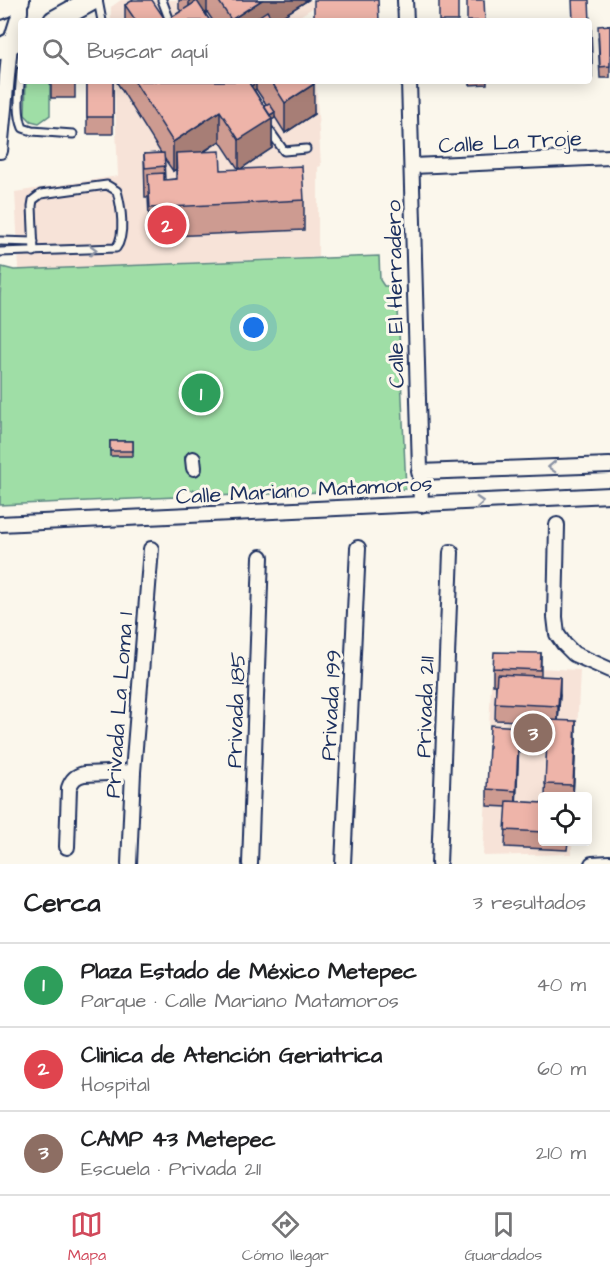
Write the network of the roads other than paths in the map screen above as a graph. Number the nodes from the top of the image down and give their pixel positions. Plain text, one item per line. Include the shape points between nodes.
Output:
1 (20, 0) edge
2 (92, 0) edge
3 (98, 0) edge
4 (162, 0) edge
5 (405, 0) edge
6 (0, 9) edge
7 (19, 18) edge
8 (59, 18) edge
9 (101, 18) edge
10 (169, 18) edge
11 (406, 18) edge
12 (18, 20) edge
13 (10, 43) edge
14 (21, 84) edge
15 (409, 84) edge
16 (264, 122) edge
17 (73, 134) dead end
18 (306, 149) dead end
19 (0, 151) edge
20 (610, 157) edge
21 (413, 166) junction
22 (0, 241) edge
23 (34, 242) junction
24 (0, 252) edge
25 (34, 252) junction
26 (610, 465) edge
27 (419, 472) junction
28 (610, 495) edge
29 (421, 505) junction
30 (0, 524) edge
31 (557, 525) dead end
32 (358, 548) dead end
33 (151, 549) dead end
34 (451, 552) dead end
35 (261, 556) dead end
36 (610, 670) edge
37 (134, 772) junction
38 (67, 847) dead end
39 (610, 863) edge
40 (129, 864) edge
41 (250, 864) edge
42 (343, 864) edge
43 (440, 864) edge
44 (592, 864) edge

1 - 6 street
1 - 7 street
2 - 8 street
3 - 9 lane
4 - 10 lane
5 - 11 street
12 - 13 street
13 - 19 street
14 - 17 lane via 23,128
15 - 21 street, Calle El Herradero
16 - 18 lane via 284,151
20 - 21 street, Calle La Troje
21 - 27 street, Calle El Herradero
22 - 23 lane
23 - 25 lane
25 -> 23 lane via 116,248 121,235 117,191 107,185 36,197 32,206
24 - 25 lane
26 -> 27 street
27 - 29 street, Calle El Herradero
29 -> 28 street, Calle Mariano Matamoros
29 - 30 street, Calle Mariano Matamoros
31 - 36 street via 558,634 574,654
32 - 42 street, Privada 199
33 - 37 street, Privada La Loma 1
34 - 43 street, Privada 211
35 - 41 street, Privada 185
37 - 38 street via 84,774 72,781
37 - 40 street, Privada La Loma 1
39 - 44 street

